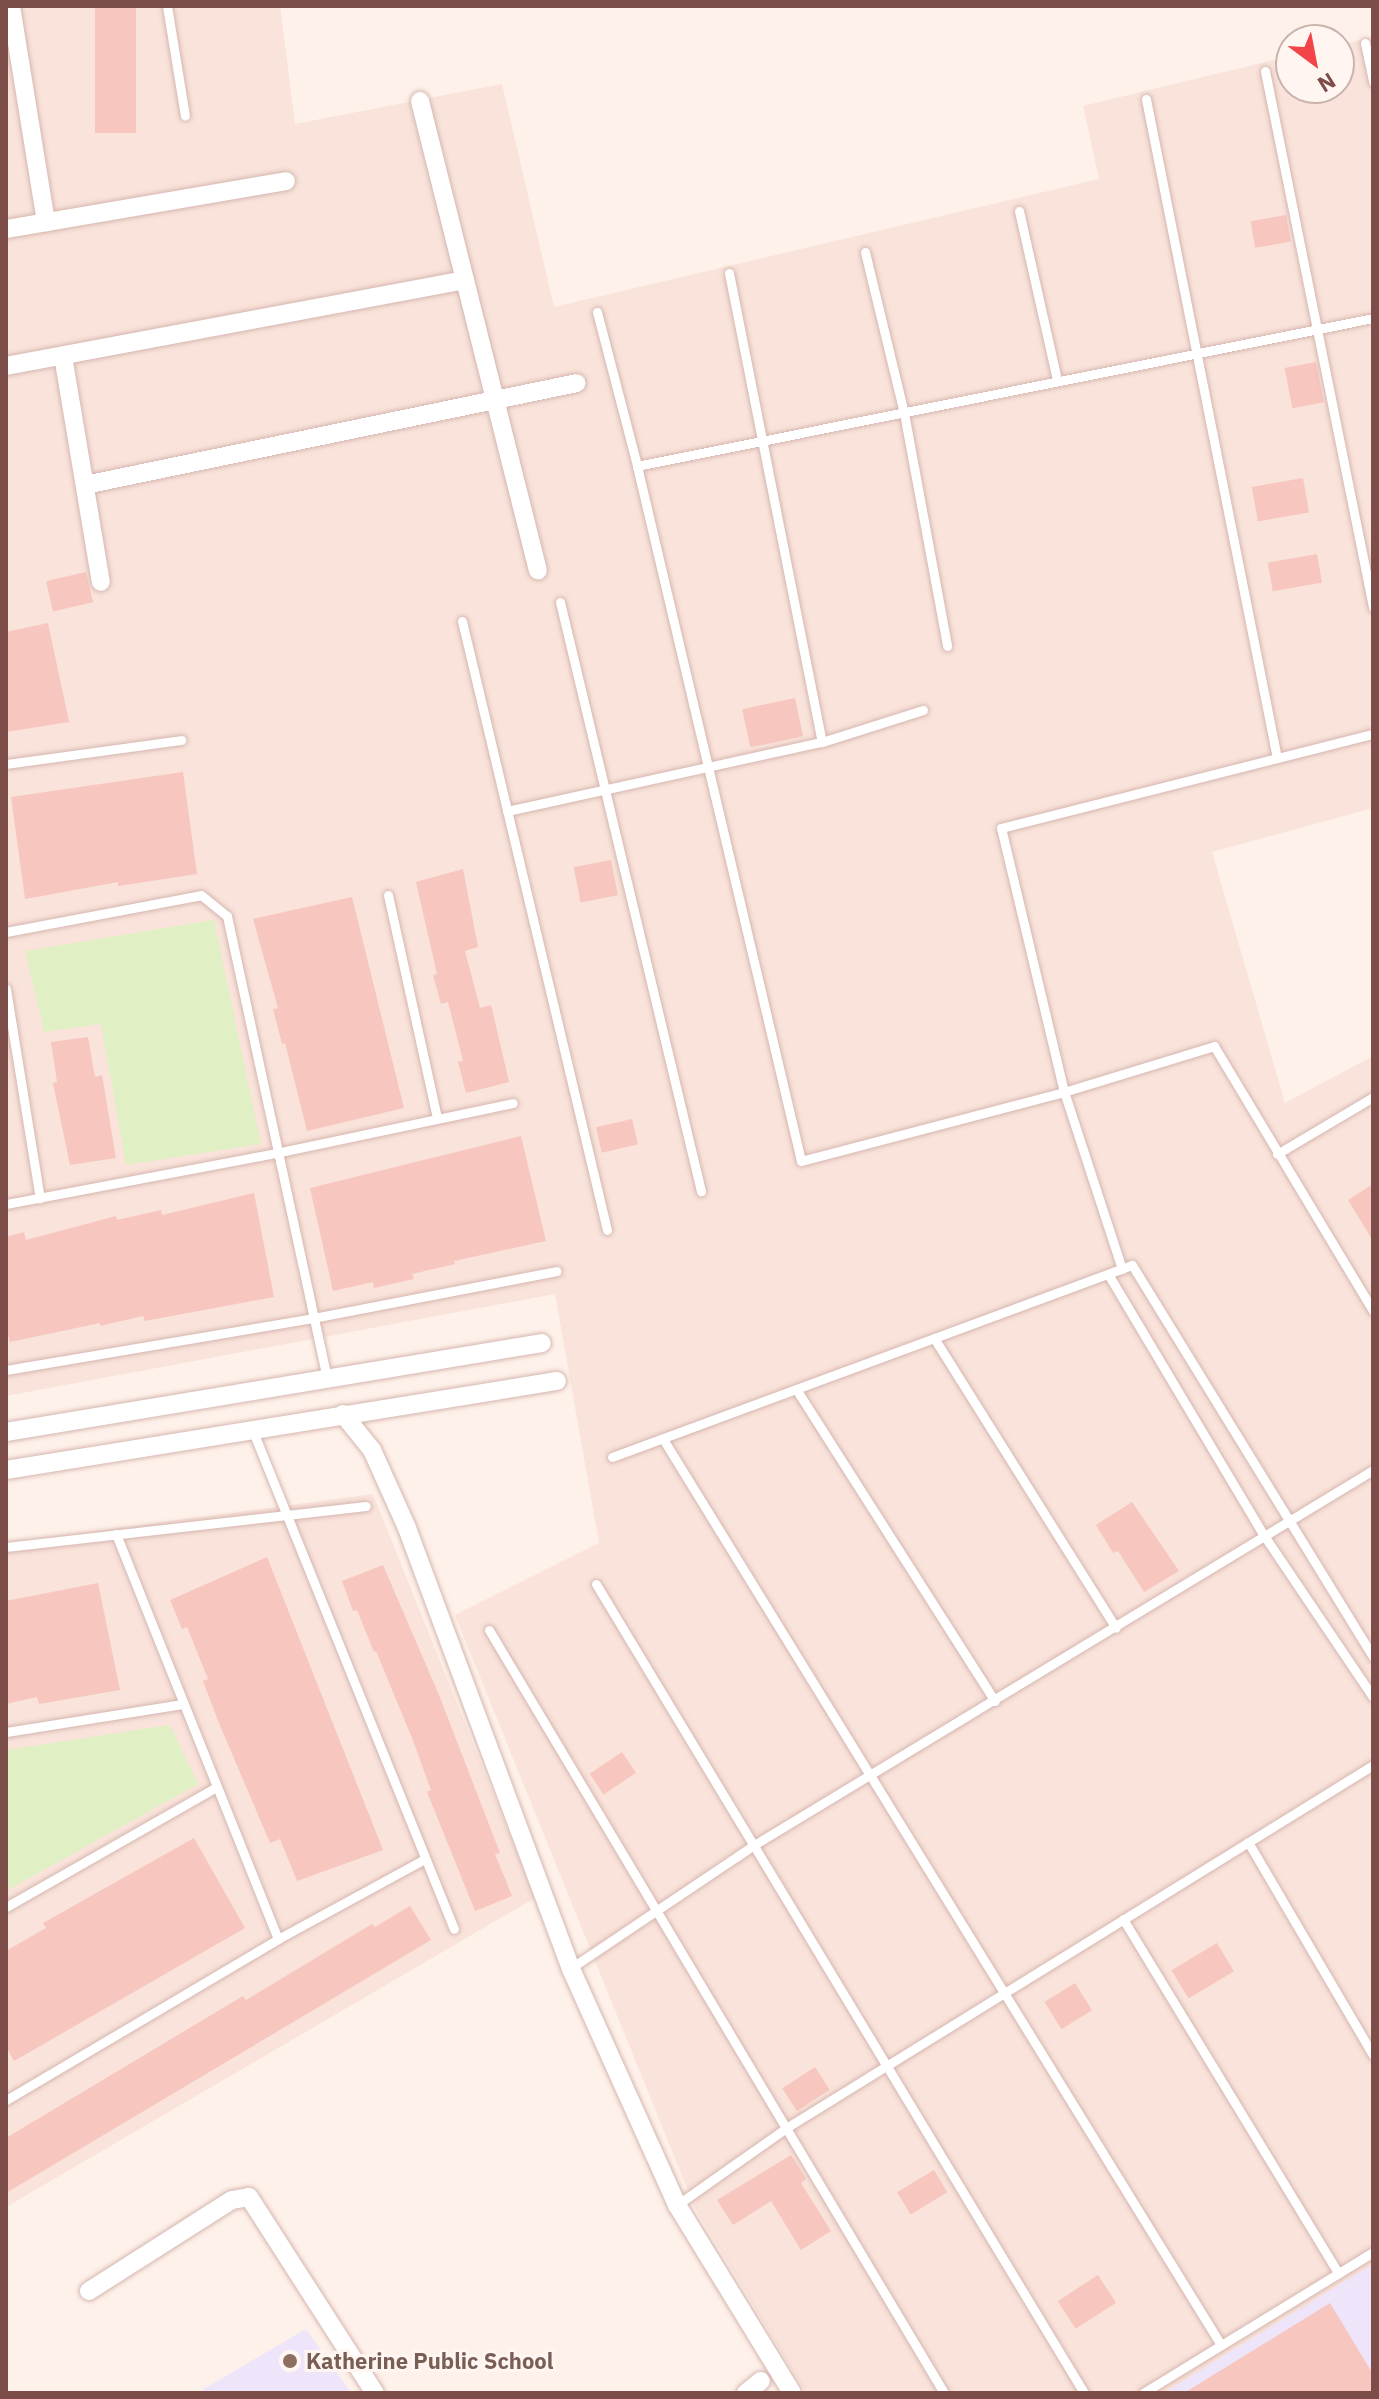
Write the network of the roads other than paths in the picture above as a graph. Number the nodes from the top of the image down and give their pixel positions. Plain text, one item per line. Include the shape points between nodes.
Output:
1 (11, 6) edge
2 (167, 6) edge
3 (1365, 43) dead end
4 (1265, 71) dead end
5 (1373, 82) edge
6 (1146, 99) dead end
7 (420, 101) dead end
8 (185, 116) dead end
9 (286, 181) dead end
10 (1019, 211) dead end
11 (46, 222) junction
12 (6, 229) edge
13 (865, 252) dead end
14 (729, 273) dead end
15 (465, 280) junction
16 (597, 312) dead end
17 (1373, 318) edge
18 (1319, 329) junction
19 (1199, 352) junction
20 (63, 356) junction
21 (6, 366) edge
22 (1057, 380) junction
23 (577, 383) dead end
24 (495, 400) junction
25 (904, 413) junction
26 (762, 439) junction
27 (637, 466) junction
28 (85, 485) junction
29 (538, 570) dead end
30 (101, 582) dead end
31 (560, 602) dead end
32 (1373, 607) edge
33 (462, 621) dead end
34 (947, 646) dead end
35 (923, 710) dead end
36 (1373, 734) edge
37 (181, 740) dead end
38 (822, 742) junction
39 (1277, 758) junction
40 (6, 764) edge
41 (707, 767) junction
42 (605, 789) junction
43 (507, 811) junction
44 (388, 895) dead end
45 (6, 932) edge
46 (6, 989) edge
47 (1064, 1092) junction
48 (1373, 1097) edge
49 (513, 1103) dead end
50 (437, 1118) junction
51 (276, 1153) junction
52 (1277, 1154) junction
53 (701, 1191) dead end
54 (40, 1198) junction
55 (6, 1204) edge
56 (607, 1230) dead end
57 (1122, 1269) junction
58 (557, 1271) dead end
59 (1108, 1274) junction
60 (1373, 1311) edge
61 (313, 1318) junction
62 (934, 1338) junction
63 (542, 1343) dead end
64 (6, 1370) edge
65 (327, 1378) junction
66 (557, 1381) dead end
67 (796, 1389) junction
68 (343, 1414) junction
69 (252, 1429) junction
70 (6, 1432) edge
71 (663, 1439) junction
72 (612, 1457) dead end
73 (6, 1470) edge
74 (1373, 1470) edge
75 (366, 1506) dead end
76 (285, 1517) junction
77 (1288, 1523) junction
78 (116, 1534) junction
79 (1265, 1537) junction
80 (6, 1547) edge
81 (596, 1584) dead end
82 (1116, 1628) junction
83 (489, 1630) dead end
84 (1373, 1657) edge
85 (1373, 1697) edge
86 (995, 1701) junction
87 (183, 1704) junction
88 (6, 1732) edge
89 (1373, 1765) edge
90 (870, 1775) junction
91 (216, 1787) junction
92 (1248, 1842) junction
93 (754, 1845) junction
94 (425, 1859) junction
95 (6, 1907) edge
96 (656, 1914) junction
97 (1123, 1919) junction
98 (454, 1929) dead end
99 (278, 1939) junction
100 (571, 1969) junction
101 (1004, 1993) junction
102 (1373, 2055) edge
103 (887, 2065) junction
104 (6, 2100) edge
105 (786, 2128) junction
106 (677, 2205) junction
107 (1373, 2252) edge
108 (1338, 2273) junction
109 (89, 2291) dead end
110 (1221, 2345) junction
111 (375, 2393) edge
112 (792, 2393) edge
113 (944, 2393) edge
114 (1084, 2393) edge
115 (1143, 2393) edge

1 - 11 street
2 - 8 lane
3 - 5 lane
4 - 18 lane
6 - 19 lane
7 - 15 street
9 - 11 street
10 - 22 lane
11 - 12 street
13 - 25 lane
14 - 26 lane
15 - 20 street
15 - 24 street
16 - 27 lane
17 - 18 lane
18 - 19 lane
18 - 32 lane
19 - 22 lane
19 - 39 lane
20 - 21 street
20 - 28 street
22 - 25 lane
23 - 24 street
24 - 28 street
24 - 29 street
25 - 26 lane
25 - 34 lane
26 - 27 lane
26 - 38 lane
27 - 41 lane
28 - 30 street
31 - 42 lane
33 - 43 lane
35 - 38 lane
36 - 39 lane
37 - 40 lane
38 - 41 lane
39 - 47 lane via 1001,828
41 - 42 lane
41 - 47 lane via 801,1161
42 - 43 lane
42 - 53 lane
43 - 56 lane
44 - 50 lane
45 - 51 lane via 201,895 227,916
46 - 54 lane
47 - 52 lane via 1214,1046
47 - 57 lane
48 - 52 lane
49 - 50 lane
50 - 51 lane
51 - 54 lane
51 - 61 lane
52 - 60 lane
54 - 55 lane
57 - 59 lane
57 - 77 lane via 1132,1265
58 - 61 lane
59 - 62 lane
59 - 79 lane
61 - 64 lane
61 - 65 lane
62 - 67 lane
62 - 82 lane
63 - 65 street
65 - 70 street
66 - 68 street
67 - 71 lane
67 - 86 lane
68 - 69 street
68 - 100 street via 372,1450 407,1528
69 - 73 street
69 - 76 lane
71 - 72 lane
71 - 90 lane
74 - 77 lane
75 - 76 lane
76 - 78 lane
76 - 94 lane
77 - 79 lane
77 - 84 lane
78 - 80 lane
78 - 87 lane
79 - 82 lane
79 - 85 lane
81 - 93 lane
82 - 86 lane
83 - 96 lane
86 - 90 lane
87 - 88 lane
87 - 91 lane
89 - 92 lane
90 - 93 lane
90 - 101 lane
91 - 95 lane
91 - 99 lane
92 - 97 lane
92 - 102 lane
93 - 96 lane
93 - 103 lane
94 - 98 lane
94 - 99 lane
96 - 100 lane
96 - 105 lane
97 - 101 lane
97 - 108 lane
99 - 104 lane
100 - 106 street
101 - 103 lane
101 - 110 lane
103 - 105 lane
103 - 114 lane
105 - 106 lane
105 - 113 lane
106 - 112 street
107 - 108 lane
108 - 110 lane
109 - 111 street via 245,2196
110 - 115 lane

